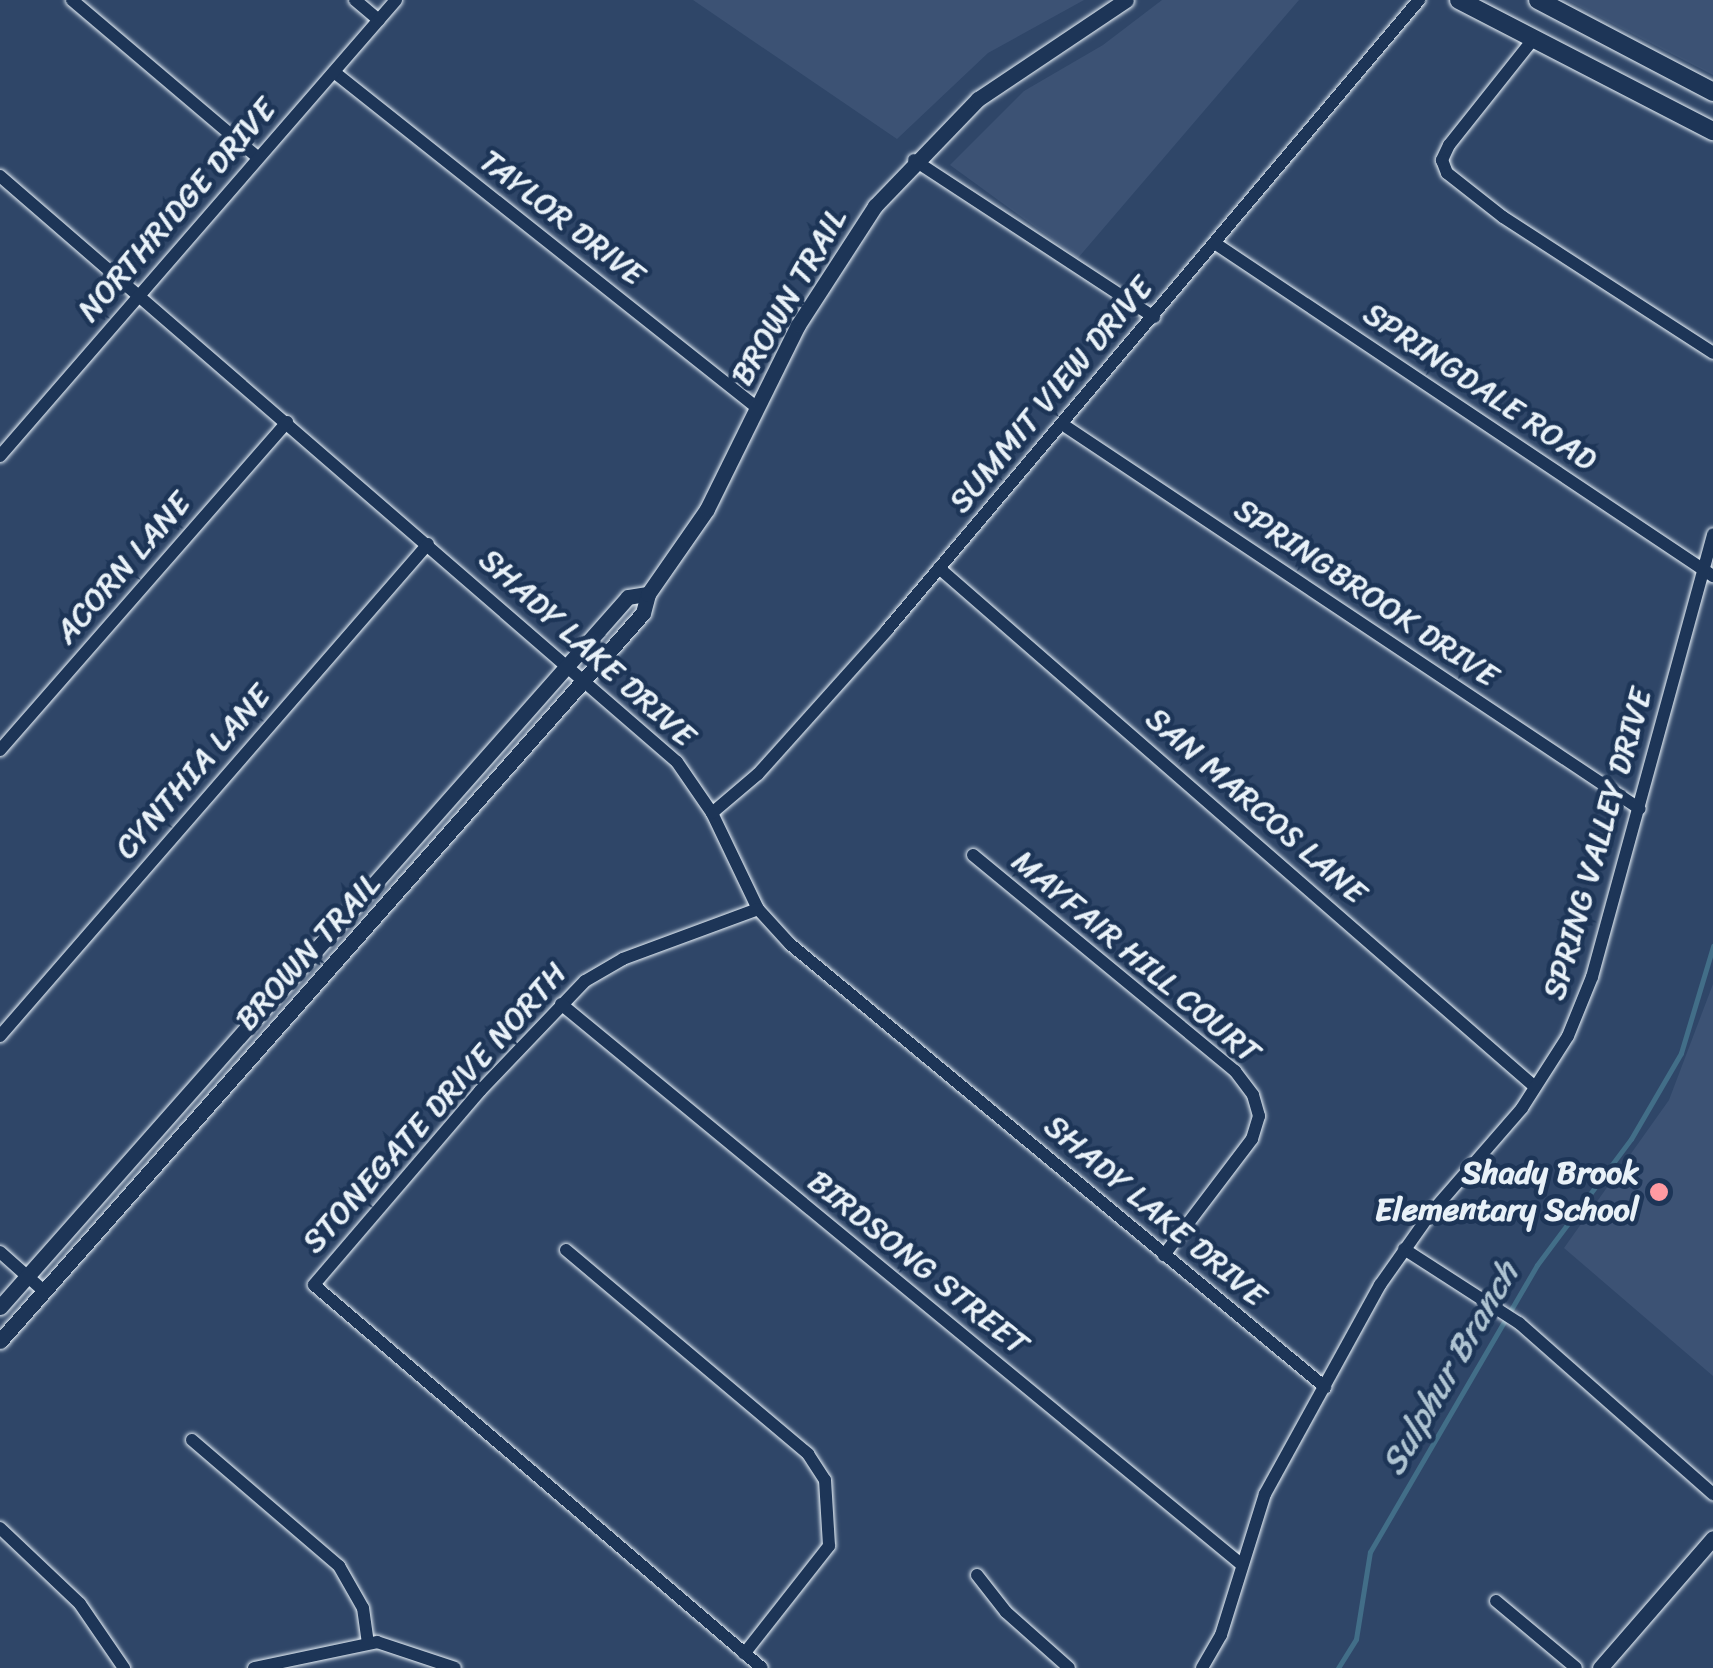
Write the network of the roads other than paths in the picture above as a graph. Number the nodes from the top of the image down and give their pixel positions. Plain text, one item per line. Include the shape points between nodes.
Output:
1 (72, 0) edge
2 (355, 0) edge
3 (396, 0) edge
4 (1126, 0) edge
5 (1419, 0) edge
6 (1459, 0) edge
7 (1538, 0) edge
8 (379, 20) junction
9 (1535, 36) junction
10 (334, 72) junction
11 (1713, 92) edge
12 (1713, 131) edge
13 (258, 158) junction
14 (914, 160) junction
15 (0, 176) edge
16 (1216, 244) junction
17 (140, 295) junction
18 (1154, 317) junction
19 (1713, 353) edge
20 (756, 407) junction
21 (287, 422) junction
22 (1062, 424) junction
23 (0, 456) edge
24 (1713, 534) edge
25 (428, 544) junction
26 (940, 568) junction
27 (1709, 573) edge
28 (648, 594) junction
29 (568, 665) junction
30 (586, 680) junction
31 (0, 750) edge
32 (1640, 809) junction
33 (712, 813) junction
34 (973, 856) dead end
35 (758, 908) junction
36 (294, 970) junction
37 (314, 987) junction
38 (561, 1004) junction
39 (0, 1036) edge
40 (1535, 1087) junction
41 (1404, 1249) junction
42 (566, 1250) dead end
43 (0, 1252) edge
44 (1164, 1254) junction
45 (26, 1276) junction
46 (44, 1291) junction
47 (0, 1307) edge
48 (0, 1341) edge
49 (1324, 1388) junction
50 (192, 1440) dead end
51 (1713, 1494) edge
52 (0, 1528) edge
53 (1713, 1538) edge
54 (1241, 1564) junction
55 (977, 1575) dead end
56 (1496, 1601) dead end
57 (368, 1642) junction
58 (744, 1654) junction
59 (124, 1668) edge
60 (254, 1668) edge
61 (455, 1668) edge
62 (762, 1668) edge
63 (1069, 1668) edge
64 (1202, 1668) edge
65 (1576, 1668) edge
66 (1600, 1668) edge

1 - 13 street
2 - 8 street
3 - 8 street, NORTHRIDGE DRIVE
4 - 14 street, BROWN TRAIL via 978,100
5 - 16 street, SUMMIT VIEW DRIVE
6 - 9 main road
7 - 11 main road
8 - 10 street, NORTHRIDGE DRIVE
9 - 12 main road
9 - 19 street via 1448,145 1442,160 1447,172
10 - 13 street, NORTHRIDGE DRIVE
10 - 20 street, TAYLOR DRIVE
13 - 17 street, NORTHRIDGE DRIVE
14 - 18 street
14 - 20 street, BROWN TRAIL via 832,266
15 - 17 street, SHADY LAKE DRIVE
16 - 18 street, SUMMIT VIEW DRIVE
16 - 27 street, SPRINGDALE ROAD
17 - 21 street, SHADY LAKE DRIVE
17 - 23 street, NORTHRIDGE DRIVE
18 - 22 street, SUMMIT VIEW DRIVE
20 - 28 street, BROWN TRAIL via 707,509
21 - 25 street, SHADY LAKE DRIVE
21 - 31 street, ACORN LANE
22 - 26 street, SUMMIT VIEW DRIVE
22 - 32 street, SPRINGBROOK DRIVE
24 - 27 street, SPRING VALLEY DRIVE
25 - 29 street, SHADY LAKE DRIVE
25 - 39 street, CYNTHIA LANE
26 - 33 street, SUMMIT VIEW DRIVE via 758,774
26 - 40 street, SAN MARCOS LANE
27 - 32 street, SPRING VALLEY DRIVE
28 - 29 street, BROWN TRAIL via 628,597
28 - 30 street, BROWN TRAIL via 644,612
29 - 30 street, SHADY LAKE DRIVE
29 - 36 street, BROWN TRAIL
30 - 33 street, SHADY LAKE DRIVE via 677,762
30 - 37 street, BROWN TRAIL
32 - 40 street, SPRING VALLEY DRIVE via 1581,1006
33 - 35 street, SHADY LAKE DRIVE
34 - 44 street, MAYFAIR HILL COURT via 1235,1070 1253,1095 1259,1116 1252,1138
35 - 38 street, STONEGATE DRIVE NORTH via 623,959
35 - 44 street, SHADY LAKE DRIVE via 790,944
36 - 37 street
36 - 45 street, BROWN TRAIL
37 - 46 street, BROWN TRAIL
38 - 54 street, BIRDSONG STREET
38 - 58 street, STONEGATE DRIVE NORTH via 314,1285
40 - 41 street, SPRING VALLEY DRIVE
41 - 49 street, SPRING VALLEY DRIVE
41 - 51 street via 1518,1323
42 - 58 street via 808,1454 825,1480 829,1546
43 - 45 street
44 - 49 street, SHADY LAKE DRIVE
45 - 46 street
45 - 47 street, BROWN TRAIL
46 - 48 street, BROWN TRAIL
49 - 54 street, SPRING VALLEY DRIVE via 1265,1494
50 - 57 street via 338,1566 364,1608
52 - 59 street via 80,1604
53 - 66 street
54 - 64 street, SPRING VALLEY DRIVE via 1221,1634
55 - 63 street via 1006,1612
56 - 65 street
57 - 60 street
57 - 61 street via 426,1653
58 - 62 street, STONEGATE DRIVE NORTH

